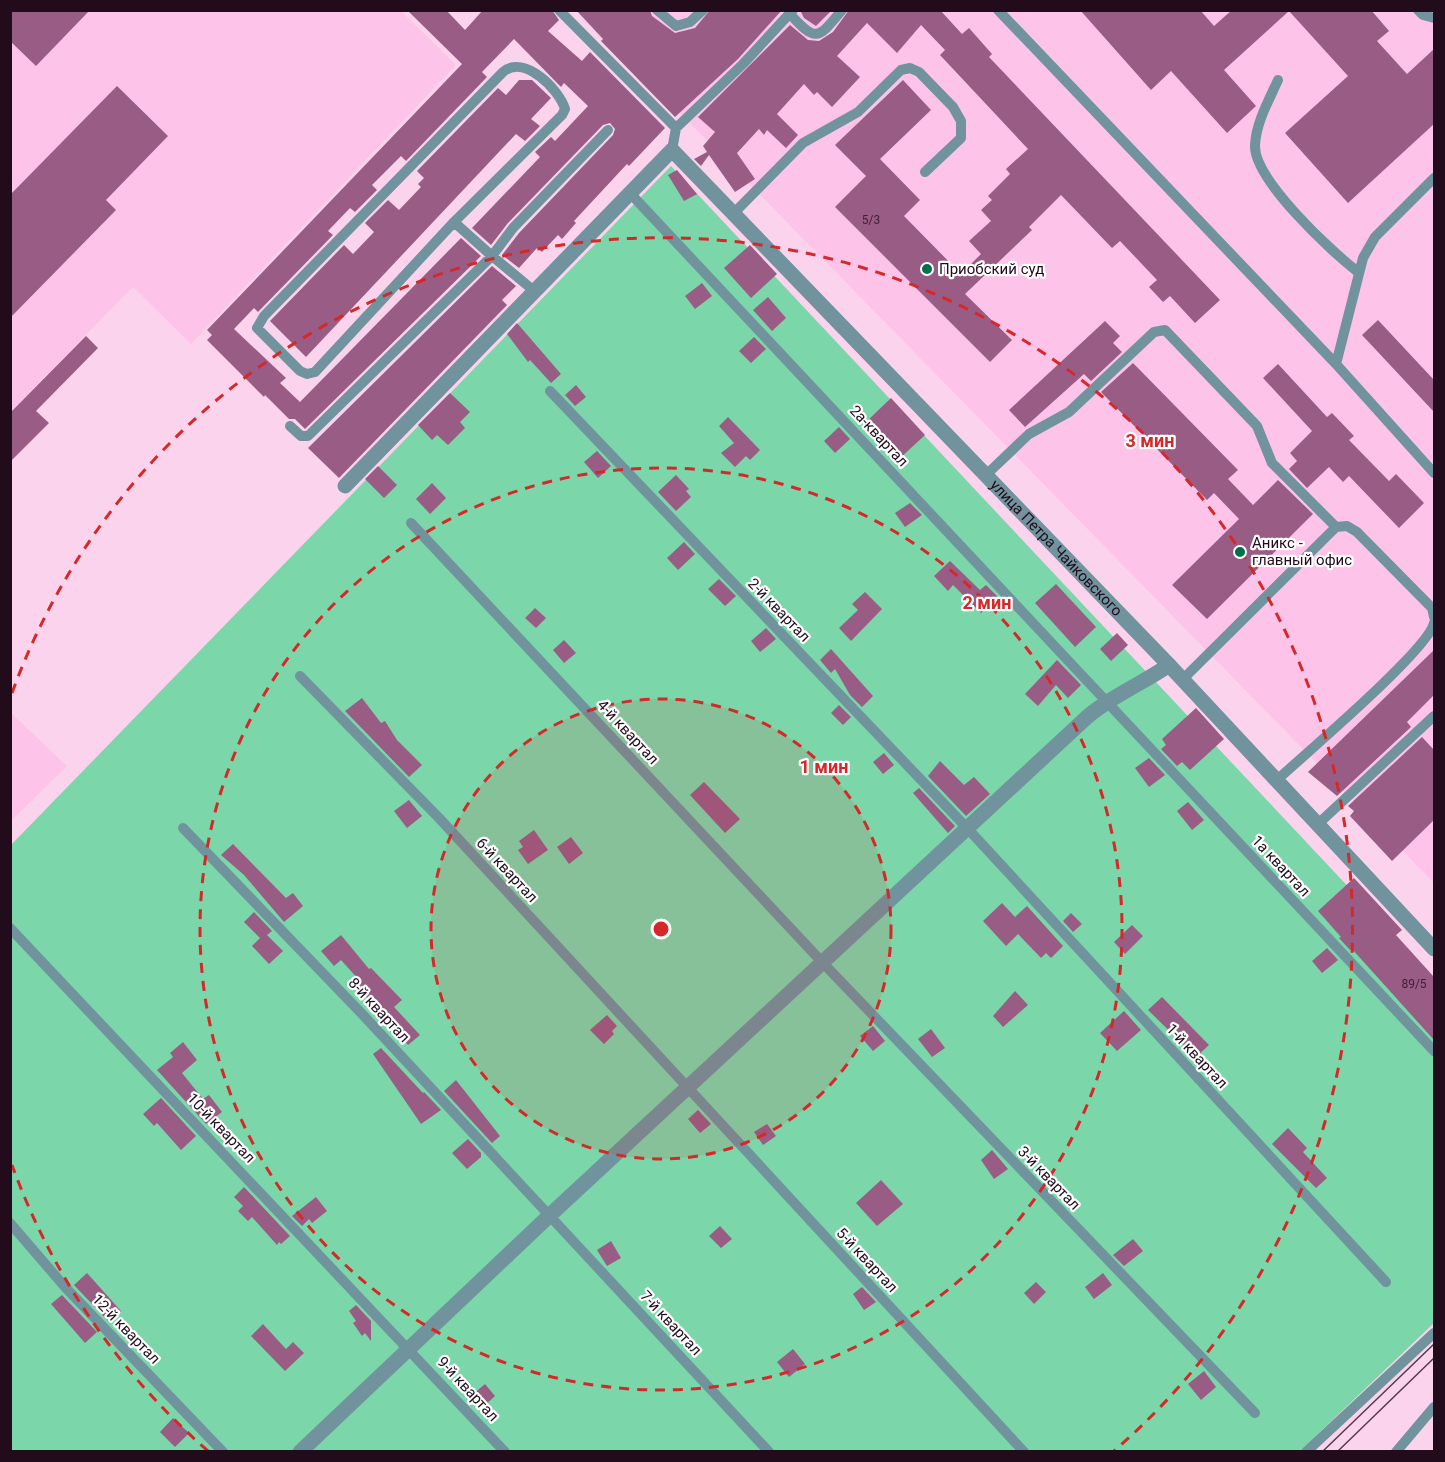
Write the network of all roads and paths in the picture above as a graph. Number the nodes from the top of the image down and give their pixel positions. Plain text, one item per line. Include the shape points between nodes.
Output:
1 (559, 10) edge
2 (657, 10) edge
3 (703, 10) edge
4 (842, 10) edge
5 (999, 10) edge
6 (1418, 10) edge
7 (791, 12) edge
8 (1434, 18) edge
9 (1278, 80) dead end
10 (676, 128) junction
11 (608, 130) dead end
12 (672, 150) junction
13 (925, 172) dead end
14 (1434, 178) edge
15 (628, 192) junction
16 (735, 212) junction
17 (454, 222) junction
18 (492, 256) junction
19 (1359, 272) junction
20 (534, 290) junction
21 (1336, 364) junction
22 (550, 392) dead end
23 (290, 426) dead end
24 (1434, 473) edge
25 (986, 475) junction
26 (345, 486) dead end
27 (411, 523) dead end
28 (1336, 527) junction
29 (1434, 610) edge
30 (1434, 623) edge
31 (1169, 665) junction
32 (300, 676) dead end
33 (1183, 679) junction
34 (1107, 700) junction
35 (1434, 716) edge
36 (1276, 780) junction
37 (1318, 824) junction
38 (183, 828) dead end
39 (968, 829) junction
40 (986, 849) joint
41 (10, 928) edge
42 (1434, 950) edge
43 (822, 962) junction
44 (1434, 1051) edge
45 (688, 1089) junction
46 (550, 1215) junction
47 (10, 1223) edge
48 (1386, 1282) dead end
49 (1434, 1333) edge
50 (409, 1348) junction
51 (1434, 1407) edge
52 (1255, 1413) dead end
53 (222, 1452) edge
54 (300, 1452) edge
55 (505, 1452) edge
56 (769, 1452) edge
57 (1024, 1452) edge
58 (1306, 1452) edge
59 (1396, 1452) edge

1 - 10 lane
2 - 3 lane via 676,26 690,22
4 - 7 lane via 826,29 813,35
5 - 21 lane
6 - 8 lane
7 - 10 lane
9 - 19 lane via 1257,133 1254,146 1258,164 1320,240
10 - 12 lane
11 - 18 lane via 513,228
12 - 15 street
12 - 16 street, улица Петра Чайковского
13 - 16 lane via 961,138 961,121 953,107 919,72 901,69 858,112 803,143
14 - 19 lane via 1375,237
15 - 20 street
15 - 34 lane, 2а-квартал
16 - 25 street, улица Петра Чайковского
17 - 17 lane via 315,372 300,371 257,328 264,316 503,72 514,66 529,68 565,110
17 - 18 lane
18 - 20 lane
18 - 23 lane via 308,436 301,436
19 - 21 lane
20 - 26 street
21 - 24 lane
22 - 39 lane, 2-й квартал
25 - 28 lane via 1029,434 1069,412 1154,332 1165,330 1257,426 1272,463
25 - 31 street, улица Петра Чайковского
27 - 43 lane, 4-й квартал
28 - 29 lane via 1347,526 1357,532
28 - 33 lane
30 - 36 lane via 1430,635 1408,659
31 - 33 street, улица Петра Чайковского
31 - 34 street
32 - 45 lane, 6-й квартал via 439,818
33 - 36 street, улица Петра Чайковского
34 - 39 street
34 - 44 lane, 1а квартал
35 - 37 lane
36 - 37 street, улица Петра Чайковского
37 - 42 street, улица Петра Чайковского
38 - 46 lane, 8-й квартал
39 - 40 lane, 2-й квартал
39 - 43 street
40 - 48 lane, 1-й квартал
41 - 50 lane, 10-й квартал
43 - 45 street
43 - 52 lane, 3-й квартал
45 - 46 street
45 - 57 lane, 5-й квартал
46 - 50 street
46 - 56 lane, 7-й квартал
47 - 53 lane, 12-й квартал via 65,1287
49 - 58 lane
50 - 54 street
50 - 55 lane, 9-й квартал
51 - 59 lane

